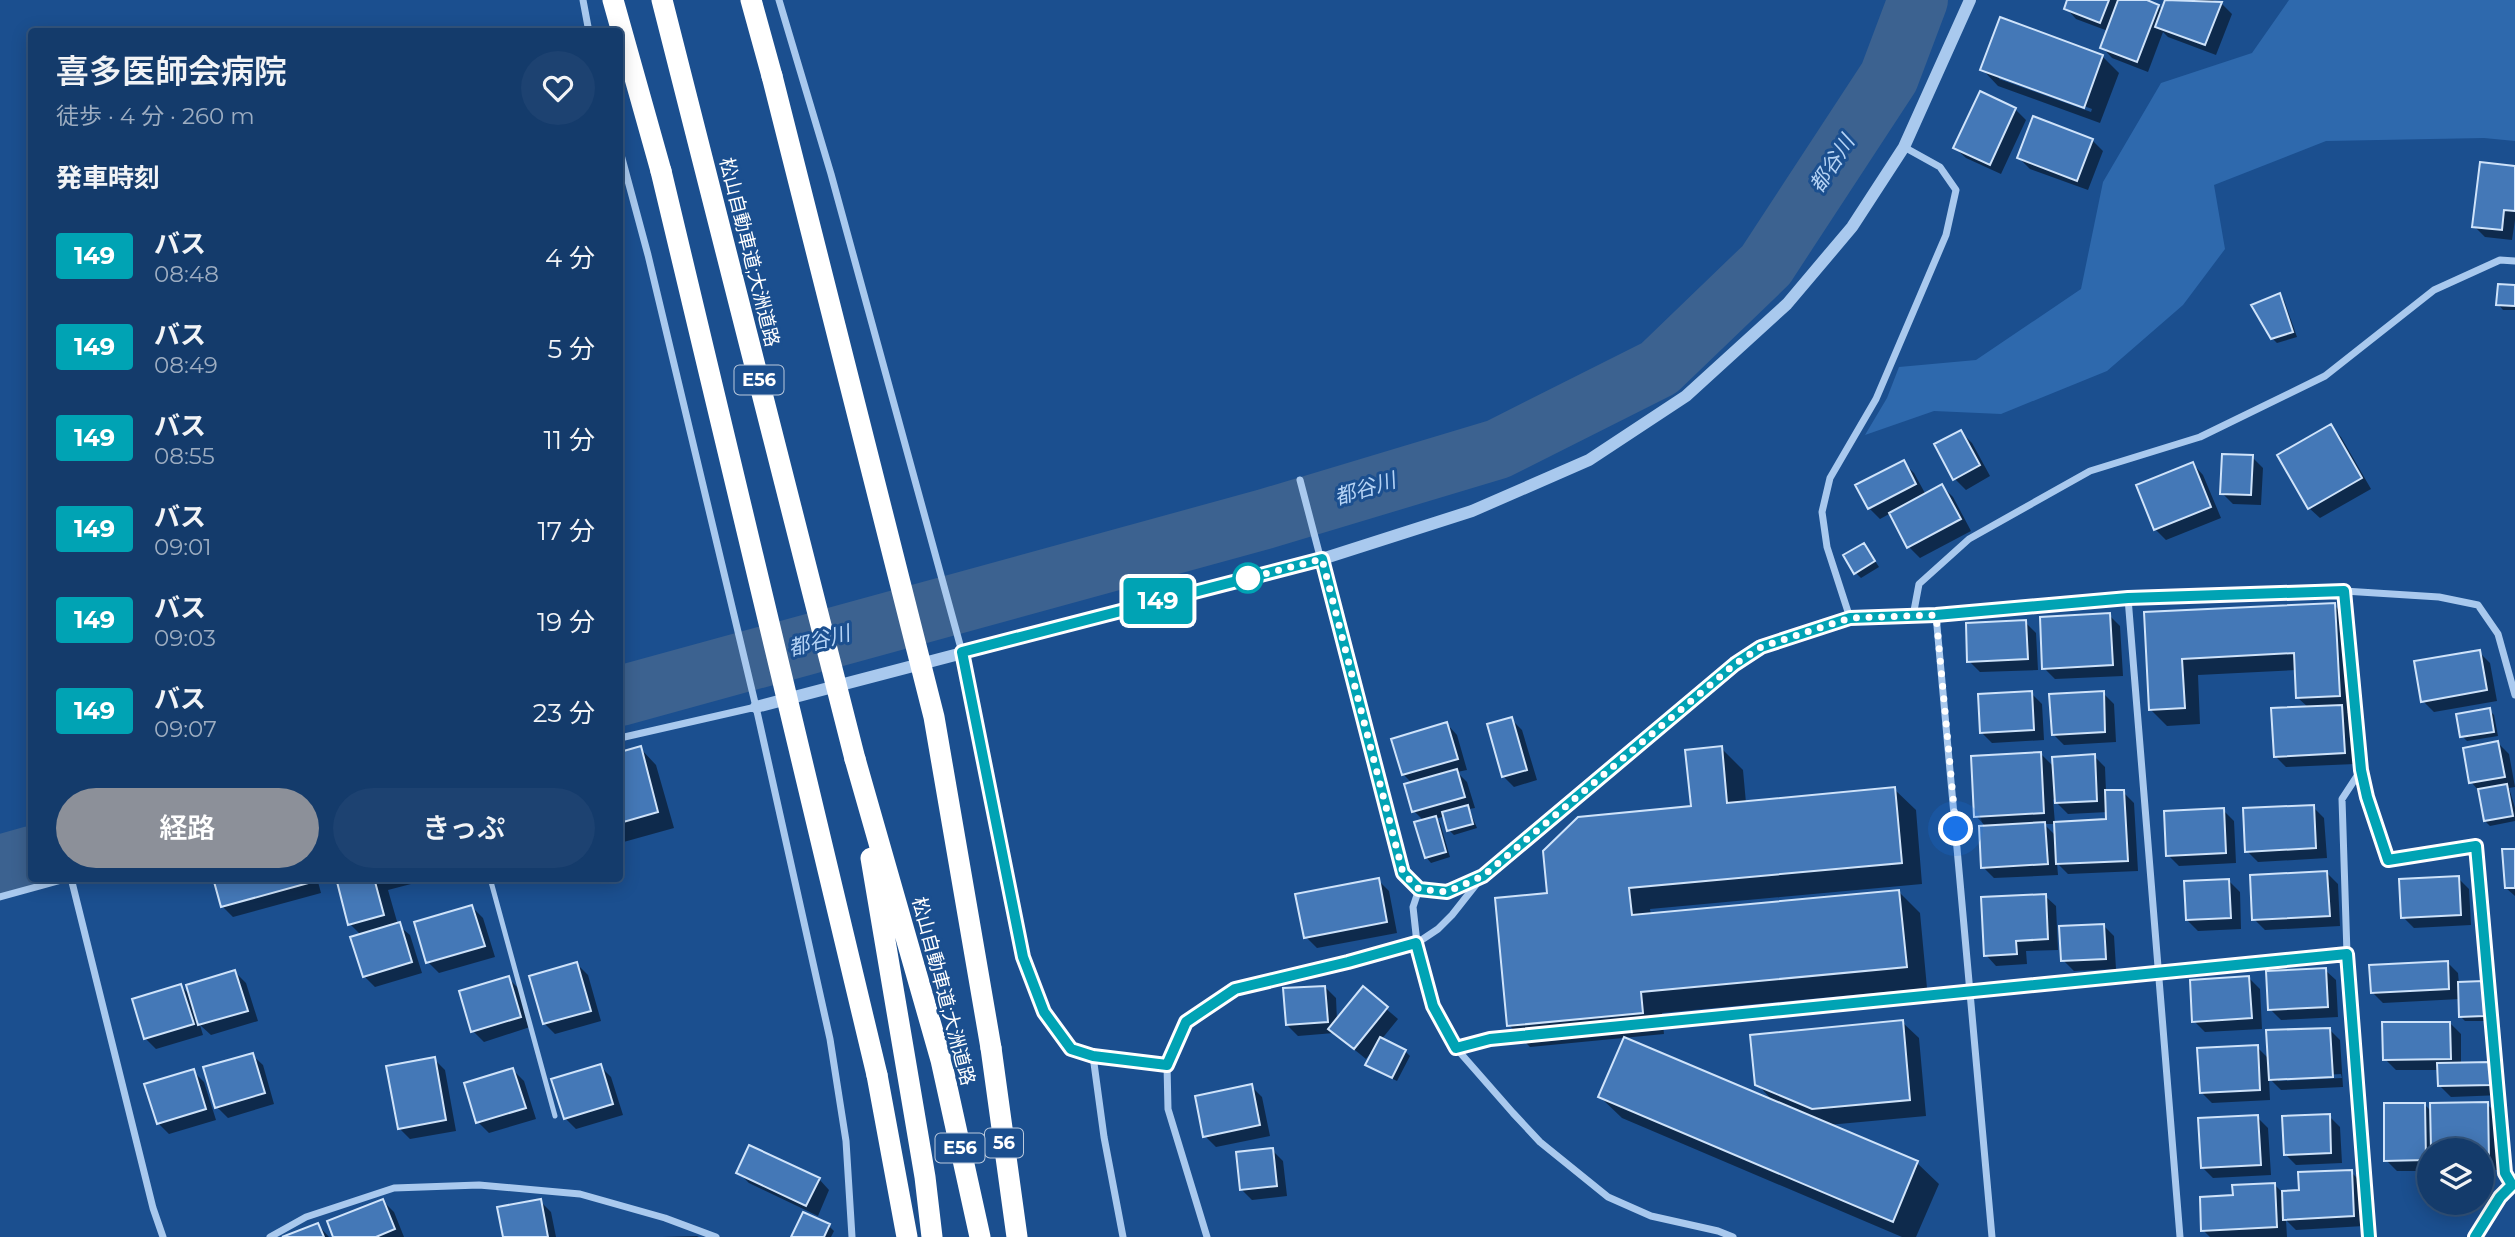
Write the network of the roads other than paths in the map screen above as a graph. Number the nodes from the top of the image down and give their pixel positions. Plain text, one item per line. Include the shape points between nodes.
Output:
1 (583, 0) edge
2 (613, 0) edge
3 (662, 0) edge
4 (751, 0) edge
5 (779, 0) edge
6 (1970, 0) edge
7 (588, 28) edge
8 (621, 28) edge
9 (623, 36) edge
10 (1904, 147) junction
11 (623, 161) edge
12 (2515, 261) edge
13 (1300, 480) dead end
14 (1322, 559) junction
15 (2344, 591) junction
16 (2128, 598) junction
17 (1936, 615) junction
18 (1913, 616) junction
19 (1850, 618) junction
20 (962, 652) junction
21 (2515, 695) edge
22 (756, 707) junction
23 (623, 737) edge
24 (855, 759) junction
25 (2361, 770) junction
26 (1483, 876) junction
27 (55, 882) edge
28 (71, 882) edge
29 (492, 882) edge
30 (1419, 889) junction
31 (0, 897) edge
32 (1416, 943) junction
33 (2347, 954) junction
34 (2160, 972) junction
35 (1971, 990) junction
36 (1456, 1048) junction
37 (1093, 1056) junction
38 (1167, 1065) junction
39 (555, 1116) dead end
40 (2513, 1185) edge
41 (163, 1237) edge
42 (270, 1237) edge
43 (716, 1237) edge
44 (852, 1237) edge
45 (907, 1237) edge
46 (932, 1237) edge
47 (980, 1237) edge
48 (1017, 1237) edge
49 (1123, 1237) edge
50 (1207, 1237) edge
51 (1733, 1237) edge
52 (1992, 1237) edge
53 (2180, 1237) edge
54 (2369, 1237) edge
55 (2474, 1237) edge

1 - 7 street
2 - 8 highway, bridge
3 - 24 highway, 松山自動車道;大洲道路 / E56, bridge
4 - 48 highway, 56, bridge via 934,718 991,1048
5 - 20 street
6 - 10 street
9 - 45 highway, bridge via 661,171 877,1075
10 - 14 street via 1852,227 1787,304 1686,396 1589,460 1472,511
10 - 19 street via 1940,167 1956,190 1946,236 1876,399 1830,478 1822,512 1827,547
11 - 22 street
12 - 18 street via 2500,260 2434,290 2325,376 2200,437 2090,471 1969,539 1919,584
13 - 14 street
14 - 20 street
14 - 30 street via 1403,873
15 - 16 street
15 - 21 street via 2438,597 2478,605 2498,634
15 - 25 street
16 - 17 street
16 - 34 street
17 - 18 street
17 - 35 street
18 - 19 street
19 - 26 street via 1761,647 1735,664
20 - 22 street
20 - 37 street via 1023,957 1044,1012 1071,1049
22 - 23 street
22 - 44 street via 830,1039 846,1141
24 - 46 highway, 松山自動車道;大洲道路 / E56
24 - 47 highway, 松山自動車道;大洲道路 / E56 via 941,1060
25 - 33 street via 2342,799
25 - 40 street via 2388,860 2476,846 2505,1173
26 - 30 street via 1447,892
26 - 32 street via 1452,915
27 - 31 street
28 - 41 street
29 - 39 lane
30 - 32 street via 1413,907
32 - 36 street via 1433,1006
32 - 38 street via 1235,989 1186,1022
33 - 34 street
33 - 54 street
34 - 35 street
34 - 53 street
35 - 36 lane via 1490,1039
35 - 52 street
36 - 51 street via 1541,1142 1608,1197 1651,1216
37 - 38 street
37 - 49 street
38 - 50 street via 1168,1109
40 - 55 street
42 - 43 street via 306,1217 394,1188 479,1185 580,1194

